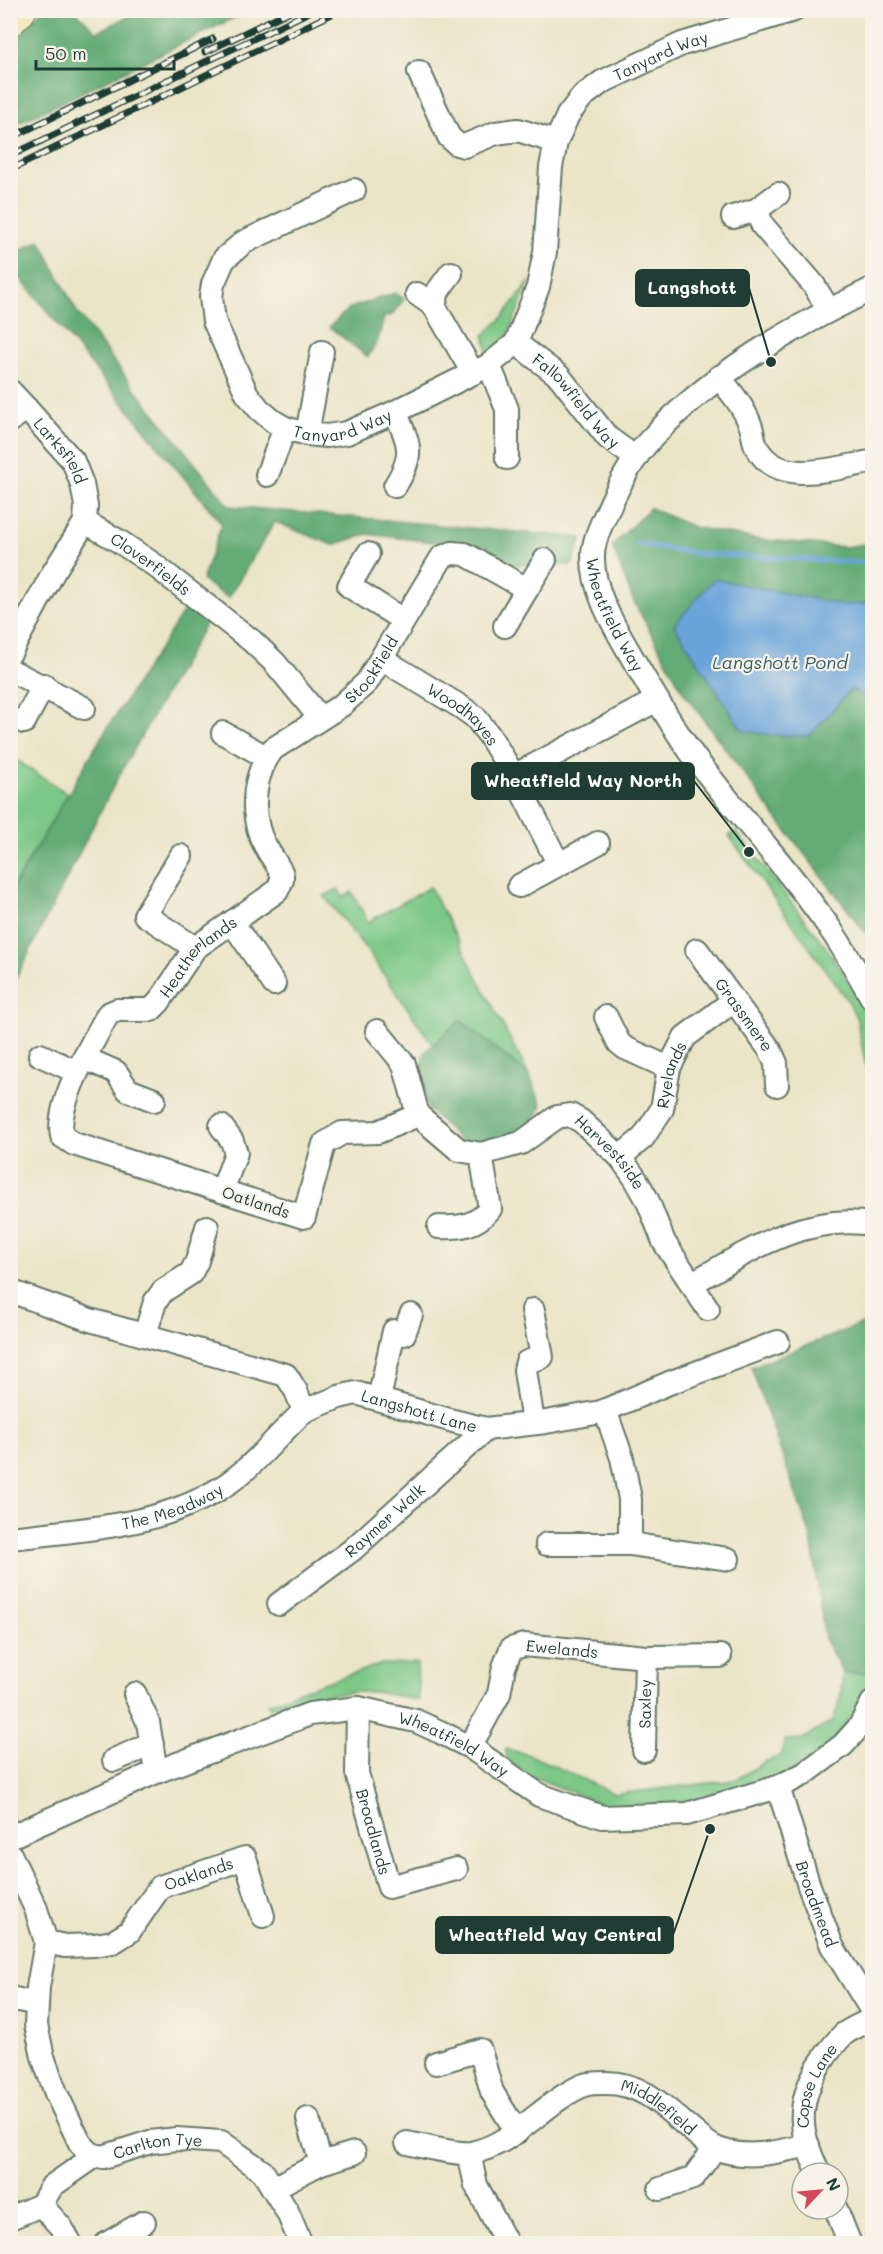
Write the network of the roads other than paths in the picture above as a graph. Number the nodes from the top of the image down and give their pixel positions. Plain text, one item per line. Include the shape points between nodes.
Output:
1 (20, 10) edge
2 (794, 10) edge
3 (10, 20) edge
4 (419, 72) dead end
5 (556, 142) junction
6 (354, 190) dead end
7 (778, 194) dead end
8 (756, 210) junction
9 (733, 218) dead end
10 (451, 273) dead end
11 (873, 289) edge
12 (829, 310) junction
13 (516, 344) junction
14 (322, 352) dead end
15 (481, 369) junction
16 (719, 377) junction
17 (10, 391) edge
18 (395, 412) junction
19 (18, 414) edge
20 (285, 428) junction
21 (307, 434) junction
22 (507, 458) dead end
23 (636, 458) junction
24 (870, 460) edge
25 (267, 476) dead end
26 (395, 486) dead end
27 (85, 522) junction
28 (368, 554) dead end
29 (545, 560) dead end
30 (527, 589) junction
31 (404, 620) junction
32 (505, 626) dead end
33 (10, 653) edge
34 (382, 659) junction
35 (10, 670) edge
36 (44, 685) junction
37 (657, 700) junction
38 (84, 708) dead end
39 (320, 718) junction
40 (24, 722) dead end
41 (223, 733) dead end
42 (266, 757) junction
43 (514, 776) junction
44 (598, 843) dead end
45 (181, 856) dead end
46 (558, 863) junction
47 (519, 886) dead end
48 (232, 922) junction
49 (195, 948) junction
50 (697, 950) dead end
51 (274, 984) dead end
52 (873, 998) edge
53 (733, 1001) junction
54 (606, 1017) dead end
55 (377, 1031) dead end
56 (40, 1055) dead end
57 (81, 1065) junction
58 (669, 1068) junction
59 (777, 1085) dead end
60 (154, 1100) dead end
61 (418, 1115) junction
62 (221, 1126) dead end
63 (74, 1144) joint
64 (481, 1154) junction
65 (620, 1157) junction
66 (222, 1191) junction
67 (873, 1224) edge
68 (207, 1227) dead end
69 (439, 1227) dead end
70 (691, 1284) junction
71 (10, 1292) edge
72 (708, 1309) dead end
73 (533, 1310) dead end
74 (411, 1315) dead end
75 (145, 1335) junction
76 (778, 1342) dead end
77 (379, 1399) junction
78 (605, 1410) junction
79 (304, 1411) junction
80 (533, 1423) junction
81 (486, 1429) junction
82 (10, 1538) edge
83 (547, 1544) dead end
84 (630, 1544) junction
85 (728, 1559) dead end
86 (279, 1604) dead end
87 (720, 1656) dead end
88 (646, 1657) junction
89 (135, 1694) dead end
90 (873, 1703) edge
91 (358, 1708) junction
92 (866, 1730) edge
93 (152, 1744) junction
94 (470, 1747) junction
95 (644, 1750) dead end
96 (114, 1760) dead end
97 (156, 1772) junction
98 (778, 1788) junction
99 (10, 1837) edge
100 (10, 1854) edge
101 (456, 1869) dead end
102 (263, 1916) dead end
103 (46, 1942) junction
104 (10, 1998) edge
105 (37, 2004) junction
106 (873, 2011) edge
107 (873, 2019) edge
108 (436, 2063) dead end
109 (308, 2119) dead end
110 (517, 2132) junction
111 (407, 2143) dead end
112 (808, 2145) junction
113 (715, 2148) junction
114 (354, 2153) dead end
115 (91, 2154) junction
116 (469, 2154) junction
117 (814, 2161) edge
118 (321, 2163) junction
119 (273, 2188) junction
120 (660, 2189) dead end
121 (41, 2205) junction
122 (10, 2218) edge
123 (841, 2221) edge
124 (144, 2222) dead end
125 (71, 2244) edge
126 (106, 2244) edge
127 (302, 2244) edge
128 (507, 2244) edge
129 (850, 2244) edge

1 - 3 main road
2 - 5 street, Tanyard Way via 682,44 602,82 582,97 568,115
4 - 5 street via 457,144 464,146 496,133 518,130
5 - 13 street, Tanyard Way via 545,252 538,287
6 - 20 street, Tanyard Way via 244,242 224,259 213,284 214,321 247,393 259,409
7 - 8 street
8 - 9 street
8 - 12 street via 763,226 813,284
10 - 15 street via 438,291 425,300
11 - 12 street, Wheatfield Way
12 - 16 street, Wheatfield Way via 782,335
13 - 15 street, Tanyard Way
13 - 23 street, Fallowfield Way via 559,376 608,438
14 - 21 street
15 - 18 street, Tanyard Way
15 - 22 street via 507,409
16 - 23 street, Wheatfield Way via 685,405
16 - 24 street via 742,406 756,445 776,469 815,471
17 - 19 street, Larksfield
18 - 21 street, Tanyard Way via 347,433
18 - 26 street via 410,456
19 - 27 street, Larksfield via 73,461 82,484
20 - 21 street, Tanyard Way
20 - 25 street
23 - 37 street, Wheatfield Way via 603,520 593,559 598,587 617,632
27 - 33 street
27 - 39 street, Cloverfields via 153,564 252,641
28 - 31 street via 349,586
29 - 30 street
30 - 31 street, Stockfield via 465,554 452,552 442,557
30 - 32 street
31 - 34 street, Stockfield
34 - 39 street, Stockfield via 356,694
34 - 43 street, Woodhayes via 475,717
35 - 36 street
36 - 38 street
36 - 40 street
37 - 43 street
37 - 52 street, Wheatfield Way via 695,757 831,930
39 - 42 street, Stockfield via 273,748
41 - 42 street
42 - 48 street, Heatherlands via 256,784 254,813 261,838 282,880 277,891
43 - 46 street, Woodhayes
44 - 46 street
45 - 49 street via 145,915
46 - 47 street
48 - 49 street, Heatherlands
48 - 51 street
49 - 57 street, Heatherlands via 151,1010 117,1010 108,1014
50 - 53 street, Grassmere
53 - 58 street, Ryelands via 684,1037
53 - 59 street, Grassmere via 770,1050 776,1063
54 - 58 street via 619,1043
55 - 61 street via 404,1064
56 - 57 street
57 - 60 street via 116,1072 129,1090
57 - 63 street, Heatherlands via 60,1127 62,1136
58 - 65 street, Ryelands via 662,1109 643,1138
61 - 64 street via 459,1150
61 - 66 street, Oatlands via 378,1132 342,1133 324,1144 304,1217
62 - 66 street via 236,1153
63 - 66 street, Oatlands
64 - 65 street, Harvestside via 521,1143 557,1117 570,1115
64 - 69 street via 490,1209 471,1225
65 - 70 street, Harvestside via 647,1199 664,1242
67 - 70 street via 814,1225 762,1243
68 - 75 street via 191,1273 163,1291 155,1302
70 - 72 street, Harvestside
71 - 75 street
73 - 80 street via 542,1357 527,1362 525,1370
74 - 77 street via 404,1334 394,1331
75 - 79 street via 286,1376
76 - 78 street, Langshott Lane
77 - 79 street, Langshott Lane via 356,1393
77 - 81 street, Langshott Lane
78 - 80 street, Langshott Lane
78 - 84 street via 622,1458 630,1499
79 - 82 street, The Meadway via 229,1483 180,1509 143,1520
80 - 81 street, Langshott Lane
81 - 86 street, Raymer Walk via 352,1551
83 - 84 street
84 - 85 street
87 - 88 street, Ewelands
88 - 94 street, Ewelands via 524,1645 511,1649 499,1694
88 - 95 street, Saxley
89 - 93 street via 148,1722
90 - 92 street, Wheatfield Way
91 - 94 street, Wheatfield Way via 416,1722
91 - 97 street, Wheatfield Way via 310,1714
91 - 101 street, Broadlands via 357,1773 389,1887
92 - 98 street, Wheatfield Way
93 - 96 street
93 - 97 street
94 - 98 street, Wheatfield Way via 539,1794 602,1817 687,1814
97 - 99 street, Wheatfield Way
98 - 106 street, Broadmead via 832,1946
100 - 103 street, Carlton Tye via 36,1909
102 - 103 street, Oaklands via 245,1858 160,1887 129,1932 113,1942 65,1946
103 - 105 street, Carlton Tye
104 - 105 street
105 - 115 street, Carlton Tye via 36,2025 43,2057 80,2144
107 - 112 street, Copse Lane via 846,2033 830,2047 807,2087 802,2109
108 - 110 street via 480,2050 492,2092
109 - 118 street
110 - 113 street, Middlefield via 586,2084 626,2084 645,2092
110 - 116 street, Middlefield
111 - 116 street
112 - 113 street, Middlefield via 755,2155
112 - 117 street, Copse Lane
113 - 120 street via 693,2178
114 - 118 street
115 - 119 street, Carlton Tye via 103,2157 150,2142 177,2139 220,2142 262,2172
115 - 121 street via 88,2161 52,2186
116 - 128 street via 476,2185
118 - 119 street
119 - 127 street, Carlton Tye
121 - 122 street
121 - 125 street
123 - 129 street
124 - 126 street

